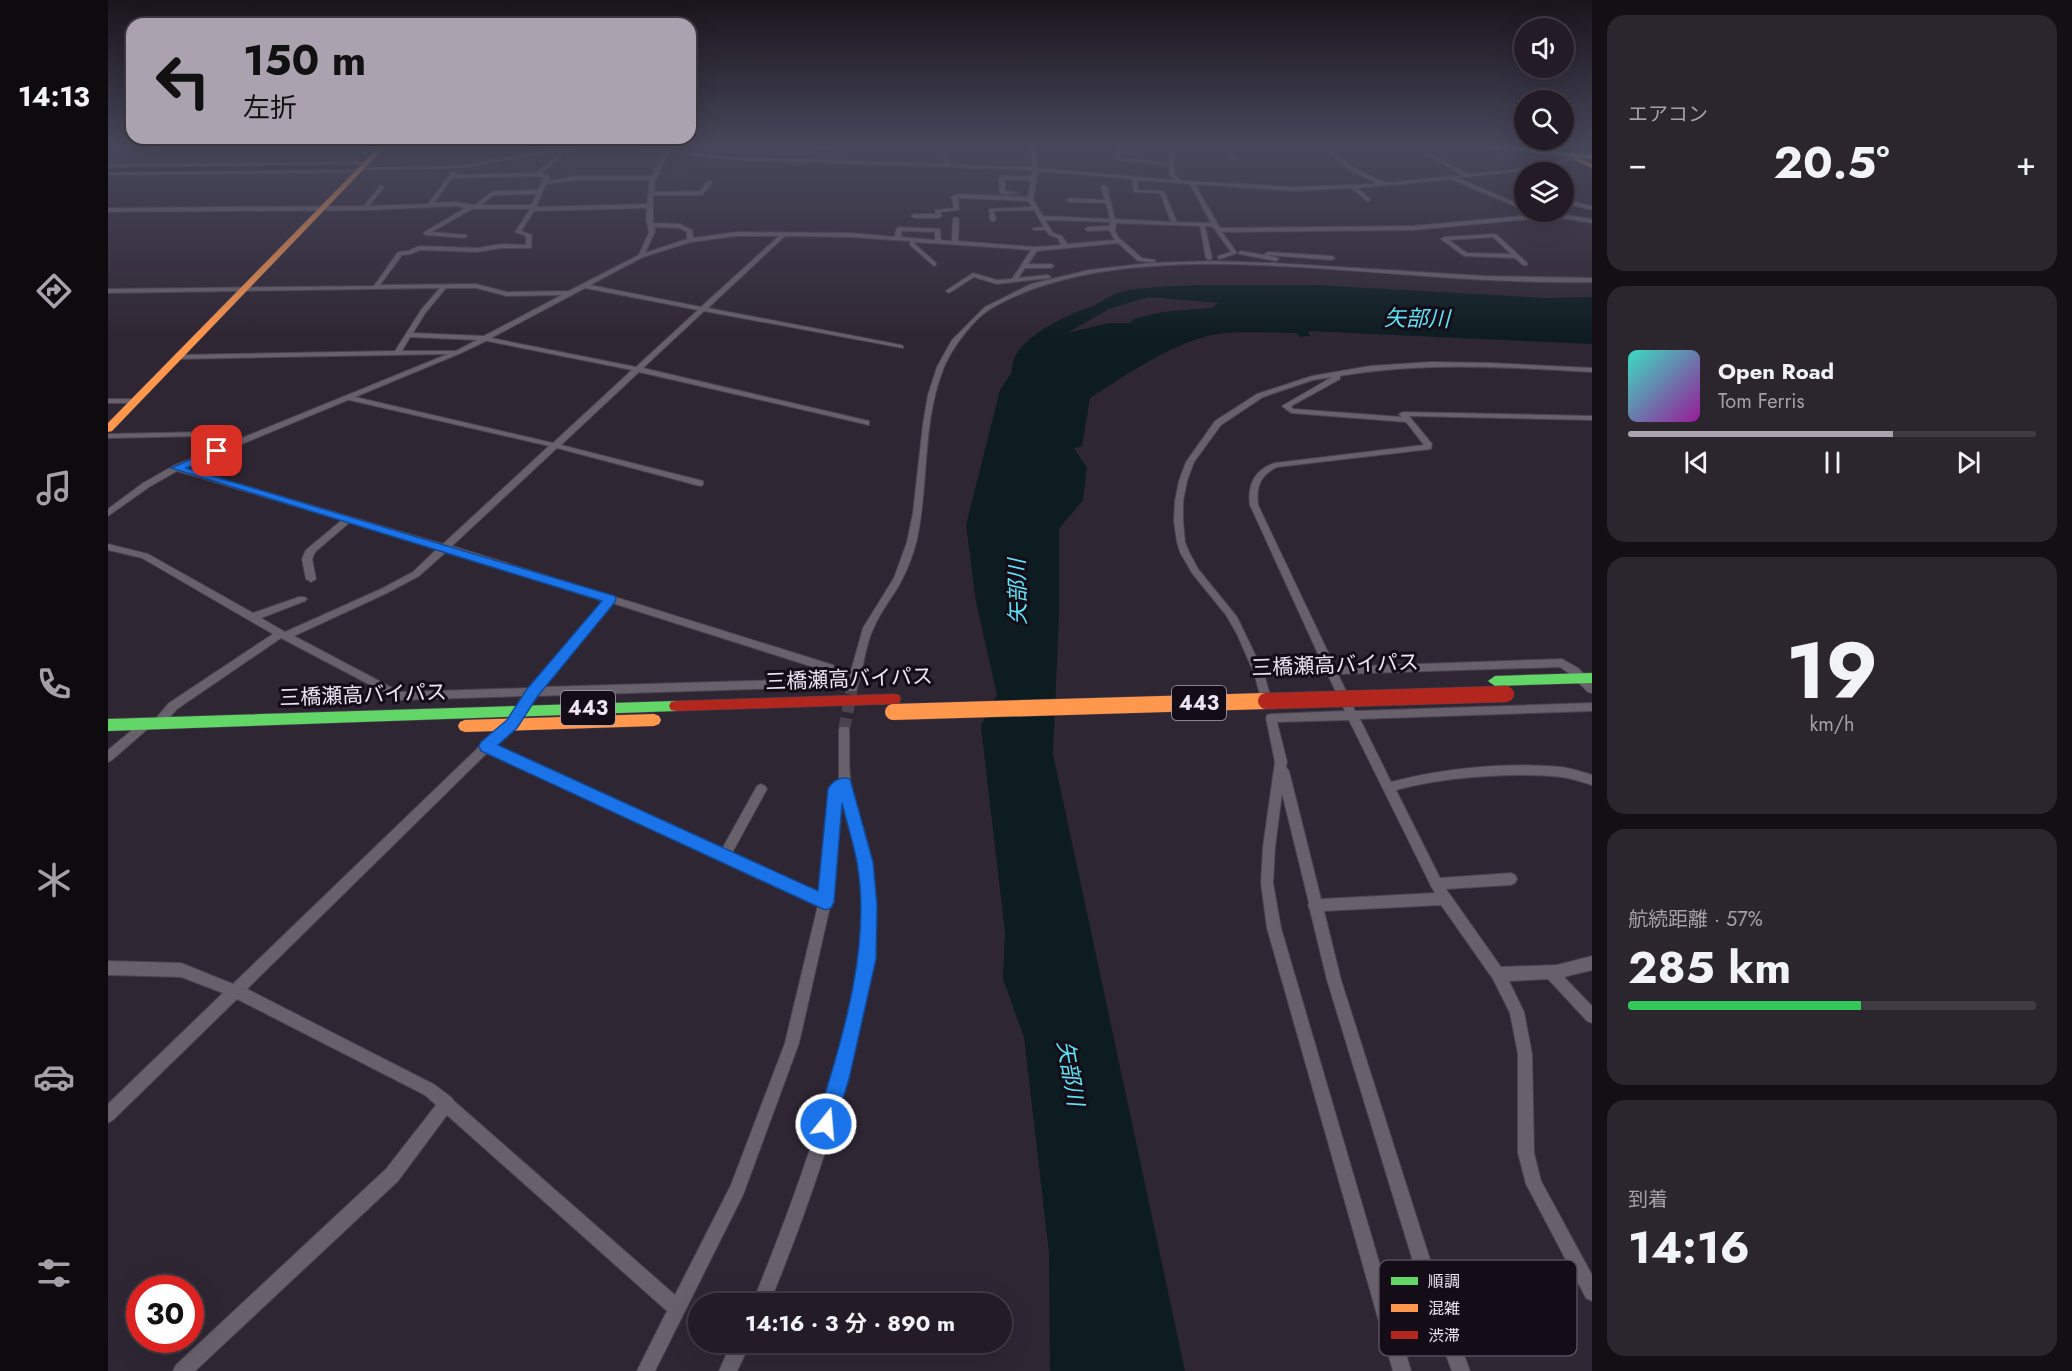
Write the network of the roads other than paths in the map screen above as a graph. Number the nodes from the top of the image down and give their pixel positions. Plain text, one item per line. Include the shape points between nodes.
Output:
1 (319, 211) edge
2 (466, 211) edge
3 (531, 211) edge
4 (650, 211) edge
5 (937, 211) edge
6 (991, 211) edge
7 (1037, 211) edge
8 (1058, 211) edge
9 (1110, 211) edge
10 (1170, 211) edge
11 (1208, 211) edge
12 (914, 216) dead end
13 (1574, 217) edge
14 (1041, 218) junction
15 (1059, 218) junction
16 (956, 219) dead end
17 (1514, 219) edge
18 (993, 220) dead end
19 (1592, 221) edge
20 (1175, 224) junction
21 (1202, 224) junction
22 (650, 225) junction
23 (1112, 225) junction
24 (1451, 225) junction
25 (1217, 227) junction
26 (1047, 228) junction
27 (1035, 229) dead end
28 (1088, 229) dead end
29 (784, 234) junction
30 (464, 236) dead end
31 (1469, 237) junction
32 (898, 239) junction
33 (690, 240) junction
34 (913, 240) junction
35 (1119, 241) junction
36 (938, 242) junction
37 (955, 243) junction
38 (1065, 246) junction
39 (1035, 249) junction
40 (1238, 253) junction
41 (1133, 254) junction
42 (1151, 254) dead end
43 (641, 255) junction
44 (1516, 256) junction
45 (1209, 258) junction
46 (1332, 258) dead end
47 (1177, 262) junction
48 (934, 264) dead end
49 (1525, 264) dead end
50 (1024, 266) junction
51 (1051, 266) dead end
52 (1346, 269) junction
53 (1072, 275) junction
54 (1014, 280) junction
55 (1592, 280) edge
56 (445, 286) junction
57 (583, 286) junction
58 (376, 287) junction
59 (244, 289) junction
60 (108, 291) edge
61 (949, 291) dead end
62 (570, 293) junction
63 (703, 309) junction
64 (409, 335) junction
65 (487, 338) junction
66 (901, 347) dead end
67 (459, 352) junction
68 (397, 353) junction
69 (180, 357) junction
70 (636, 369) junction
71 (1592, 370) edge
72 (1343, 374) junction
73 (348, 388) dead end
74 (345, 399) junction
75 (136, 400) junction
76 (108, 401) edge
77 (1592, 418) edge
78 (1406, 420) junction
79 (866, 423) dead end
80 (108, 429) edge
81 (204, 434) dead end
82 (108, 436) edge
83 (554, 445) junction
84 (176, 468) junction
85 (700, 483) dead end
86 (108, 513) edge
87 (348, 519) junction
88 (108, 547) edge
89 (444, 547) junction
90 (311, 579) dead end
91 (302, 599) dead end
92 (610, 599) junction
93 (252, 617) junction
94 (283, 634) junction
95 (829, 668) dead end
96 (1332, 670) junction
97 (1259, 673) junction
98 (1587, 678) edge
99 (1592, 690) edge
100 (532, 693) junction
101 (894, 706) junction
102 (1592, 707) edge
103 (521, 710) junction
104 (1352, 715) junction
105 (1271, 718) junction
106 (152, 724) junction
107 (512, 724) junction
108 (108, 725) edge
109 (844, 730) tunnel mouth
110 (135, 734) junction
111 (108, 735) edge
112 (487, 746) junction
113 (108, 757) edge
114 (1281, 762) junction
115 (1592, 780) edge
116 (844, 783) junction
117 (1389, 787) junction
118 (761, 789) dead end
119 (724, 857) junction
120 (1511, 879) dead end
121 (1436, 884) junction
122 (1444, 899) junction
123 (825, 902) junction
124 (1314, 905) junction
125 (1592, 963) edge
126 (108, 968) edge
127 (1551, 973) junction
128 (1498, 974) junction
129 (235, 992) junction
130 (1592, 1016) edge
131 (447, 1103) junction
132 (108, 1115) edge
133 (1421, 1260) edge
134 (1575, 1260) edge
135 (1577, 1264) edge
136 (1379, 1291) edge
137 (1592, 1292) edge
138 (764, 1293) edge
139 (677, 1309) junction
140 (737, 1353) edge
141 (1398, 1356) edge
142 (1455, 1356) edge
143 (182, 1371) edge
144 (646, 1371) edge
145 (728, 1371) edge
146 (1402, 1371) edge
147 (1461, 1371) edge

1 - 59 main road
2 - 30 street via 426,233
3 - 58 street via 518,232 529,235 529,247 419,248 400,253
4 - 22 street
5 - 12 street via 939,216
6 - 18 street
7 - 14 street
8 - 15 street
9 - 23 street
10 - 20 street
11 - 25 street
13 - 19 street
14 - 15 street
14 - 26 street
15 - 23 street
16 - 37 street
17 - 24 street
20 - 21 street
20 - 23 street
21 - 25 street
21 - 45 street
22 - 33 street via 680,226 690,231
22 - 43 street via 652,232
23 - 28 street
23 - 35 street
24 - 25 street via 1368,230
24 - 31 street
25 - 40 street
26 - 27 street
26 - 38 street
29 - 32 street
29 - 33 street
29 - 63 street
31 - 44 street via 1494,235
31 - 44 street via 1444,239 1466,255
32 - 34 street
32 - 36 street via 899,229 938,230
33 - 43 street
34 - 36 street
34 - 48 street via 912,244
35 - 38 street
35 - 41 street
36 - 37 street
37 - 39 street
38 - 39 street
39 - 50 street
40 - 45 street
40 - 46 street
40 - 52 street
41 - 42 street
41 - 47 street via 1140,260
43 - 57 street
44 - 49 street
45 - 47 street
47 - 52 street
47 - 53 street
50 - 51 street
50 - 54 street
52 - 55 street
53 - 54 street
53 - 100 street via 994,302 974,317 952,344 930,404 921,504 903,570 868,628 853,685
54 - 61 street via 998,282 973,275
56 - 58 street
56 - 62 street via 476,286 507,294
56 - 64 street
57 - 62 street
57 - 63 street
58 - 59 street
59 - 60 street
59 - 69 main road
62 - 65 street
63 - 66 street
63 - 70 street
64 - 65 street
64 - 68 street
65 - 67 street
65 - 70 street
67 - 68 street
67 - 74 street
68 - 69 street
69 - 75 main road
70 - 79 street
70 - 83 street
71 - 72 street via 1460,364
72 - 78 street via 1286,406 1290,411
72 - 97 street via 1289,383 1226,416 1200,444 1182,483 1178,515 1189,562 1237,626
73 - 74 street
74 - 83 street
74 - 84 street
75 - 76 street
75 - 80 main road
77 - 78 street via 1403,414
78 - 96 street via 1428,447 1275,465 1258,474 1252,497 1254,505
81 - 82 street
83 - 85 street
83 - 89 street
84 - 86 street
84 - 87 street
87 - 89 street
87 - 90 street via 311,550 306,559
88 - 93 street via 145,556
89 - 92 street
89 - 94 street via 402,583
91 - 93 street
92 - 95 street
92 - 100 street
93 - 94 street
94 - 100 street via 399,696
94 - 106 street
96 - 97 street
96 - 98 street via 1562,663
96 - 104 street
97 - 105 street
98 - 99 street
98 - 101 main road, 三橋瀬高バイパス / 443
99 - 101 main road, 三橋瀬高バイパス / 443, bridge
100 - 103 street
101 - 103 main road, 三橋瀬高バイパス / 443
101 - 107 main road, 三橋瀬高バイパス / 443
102 - 104 street
103 - 106 main road, 三橋瀬高バイパス / 443
103 - 107 street
104 - 105 street
104 - 117 street
105 - 114 street
106 - 108 main road, 三橋瀬高バイパス / 443
106 - 110 street
107 - 110 main road, 三橋瀬高バイパス / 443
107 - 112 street
109 - 116 street
110 - 111 main road, 三橋瀬高バイパス / 443
110 - 113 street
112 - 119 street
112 - 129 street
114 - 124 street
114 - 136 street via 1266,883 1274,928
115 - 117 street via 1563,772 1514,770 1423,778
116 - 123 street via 836,789
116 - 138 street via 865,862 869,905 867,959 840,1079 813,1169
117 - 121 street
118 - 119 street
119 - 123 street
120 - 121 street
121 - 122 street
122 - 124 street
122 - 128 street
123 - 139 street via 792,1043 737,1189
124 - 133 street
125 - 127 street
126 - 129 street via 181,970
127 - 128 street
127 - 130 street
128 - 134 street via 1516,1012 1525,1054 1526,1153 1534,1184
129 - 131 street via 430,1090
129 - 132 street
131 - 139 street
131 - 143 street via 392,1175
135 - 137 street
139 - 144 street
140 - 145 street
141 - 146 street
142 - 147 street

